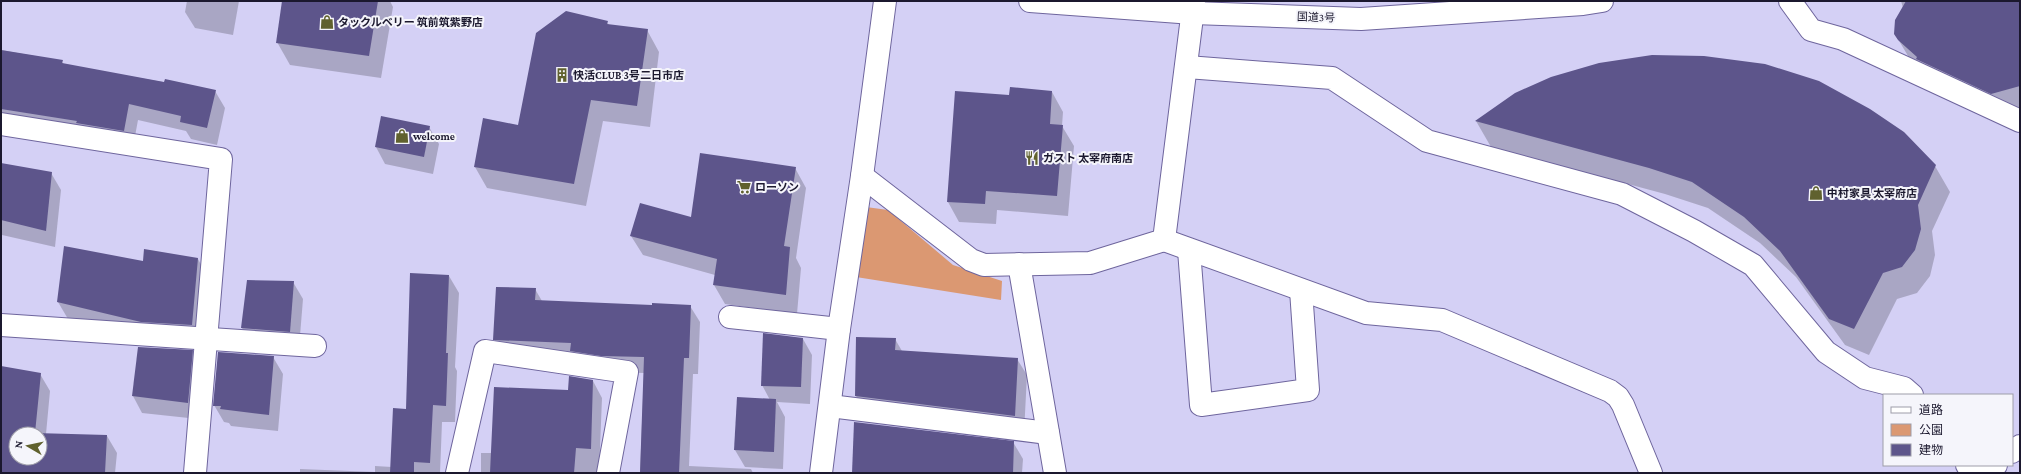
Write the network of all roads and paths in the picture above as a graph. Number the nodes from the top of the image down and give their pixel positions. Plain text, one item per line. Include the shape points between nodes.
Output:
1 (885, 1) edge
2 (1030, 1) edge
3 (1602, 1) edge
4 (1790, 1) edge
5 (1194, 7) edge
6 (1187, 67) junction
7 (2020, 120) edge
8 (1, 124) edge
9 (862, 176) junction
10 (1164, 240) junction
11 (1189, 250) junction
12 (1019, 264) junction
13 (1302, 290) junction
14 (730, 317) dead end
15 (1, 326) edge
16 (838, 329) junction
17 (206, 339) junction
18 (315, 346) dead end
19 (1911, 394) edge
20 (830, 406) junction
21 (1048, 433) junction
22 (1967, 466) edge
23 (1995, 466) edge
24 (195, 473) edge
25 (457, 473) edge
26 (608, 473) edge
27 (821, 473) edge
28 (1055, 473) edge
29 (1651, 473) edge

1 - 9 main road
2 - 5 main road, 国道3号
3 - 5 main road, 国道3号 via 1361,19
4 - 7 main road via 1811,30 1843,39
5 - 6 main road
6 - 10 main road
6 - 19 main road via 1332,78 1427,141 1622,194 1694,231 1753,266 1826,352 1864,378 1904,388
8 - 17 main road via 221,159
9 - 12 main road via 971,260 984,265
9 - 16 main road
10 - 11 main road
10 - 12 main road via 1090,263
11 - 13 main road
11 - 13 main road via 1201,405 1308,390
12 - 21 main road
13 - 29 main road via 1366,314 1442,320 1610,391 1623,405
14 - 16 main road
15 - 17 main road
16 - 20 main road
17 - 18 main road
17 - 24 main road
20 - 21 main road
20 - 27 main road
21 - 28 main road
22 - 23 main road via 1988,471
25 - 26 main road via 485,351 626,372

